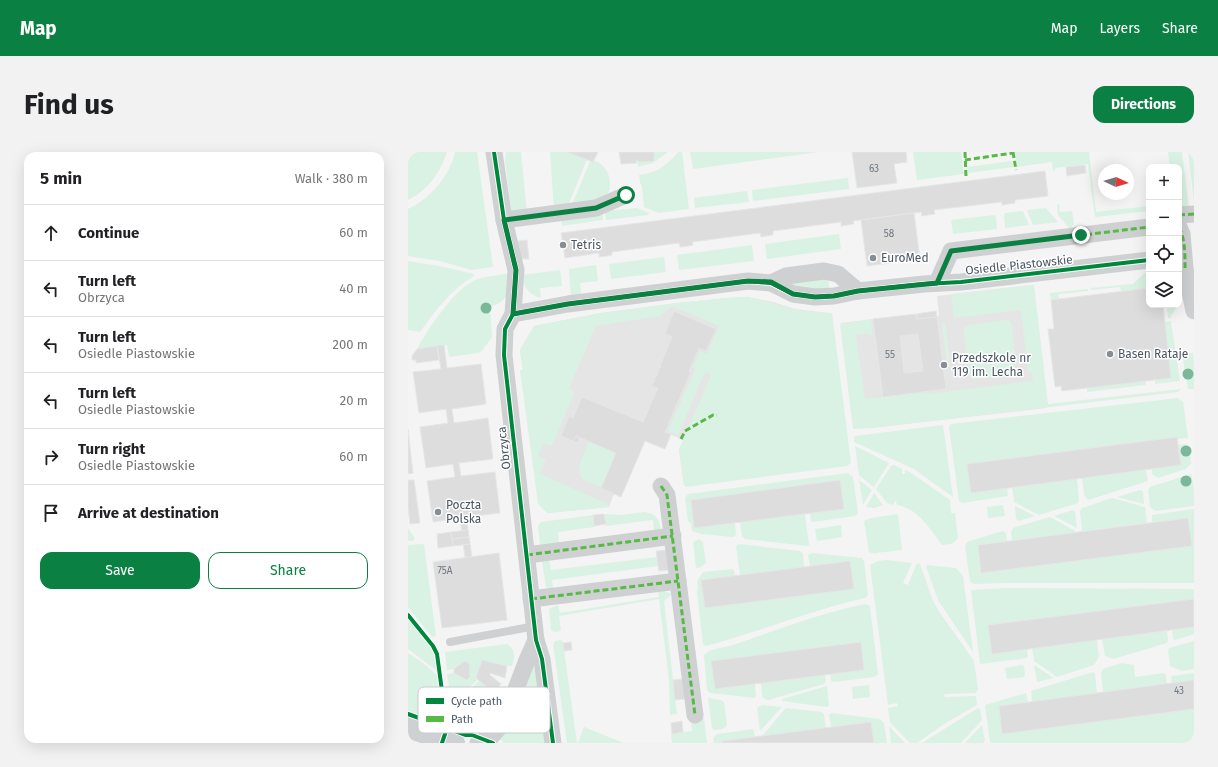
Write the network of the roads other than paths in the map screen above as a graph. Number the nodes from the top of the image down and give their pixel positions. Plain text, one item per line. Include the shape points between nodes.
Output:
1 (494, 152) edge
2 (626, 195) dead end
3 (1194, 214) edge
4 (1182, 215) edge
5 (504, 220) junction
6 (1146, 227) edge
7 (1182, 234) edge
8 (1146, 260) edge
9 (1182, 265) edge
10 (771, 282) junction
11 (937, 283) junction
12 (858, 291) junction
13 (1194, 311) edge
14 (513, 314) junction
15 (661, 486) dead end
16 (673, 536) junction
17 (527, 555) junction
18 (678, 581) junction
19 (531, 599) junction
20 (535, 633) junction
21 (450, 642) dead end
22 (517, 687) edge
23 (546, 687) edge
24 (695, 715) dead end
25 (550, 720) edge
26 (408, 727) edge
27 (418, 730) edge
28 (425, 733) edge
29 (495, 733) edge
30 (454, 743) edge
31 (478, 743) edge
32 (553, 743) edge

1 - 5 street, Obrzyca
2 - 5 street via 596,208
3 - 4 street
5 - 14 street, Obrzyca via 516,270
6 - 11 street, Osiedle Piastowskie via 951,251
7 - 9 street
8 - 11 street, Osiedle Piastowskie
9 - 13 street
10 - 12 street, Osiedle Piastowskie via 793,294 815,297
10 - 12 street, Osiedle Piastowskie via 786,276 824,271 838,274
10 - 14 street, Osiedle Piastowskie via 748,281 568,304
11 - 12 street, Osiedle Piastowskie
14 - 17 street, Obrzyca via 505,329 504,355
15 - 16 street via 667,496
16 - 17 street
16 - 18 street
17 - 19 street, Obrzyca
18 - 19 street
18 - 24 street
19 - 20 street, Obrzyca
20 - 21 lane
20 - 22 street
20 - 23 street, Obrzyca
25 - 32 street, Obrzyca
26 - 27 main road
28 - 30 main road
29 - 31 street

